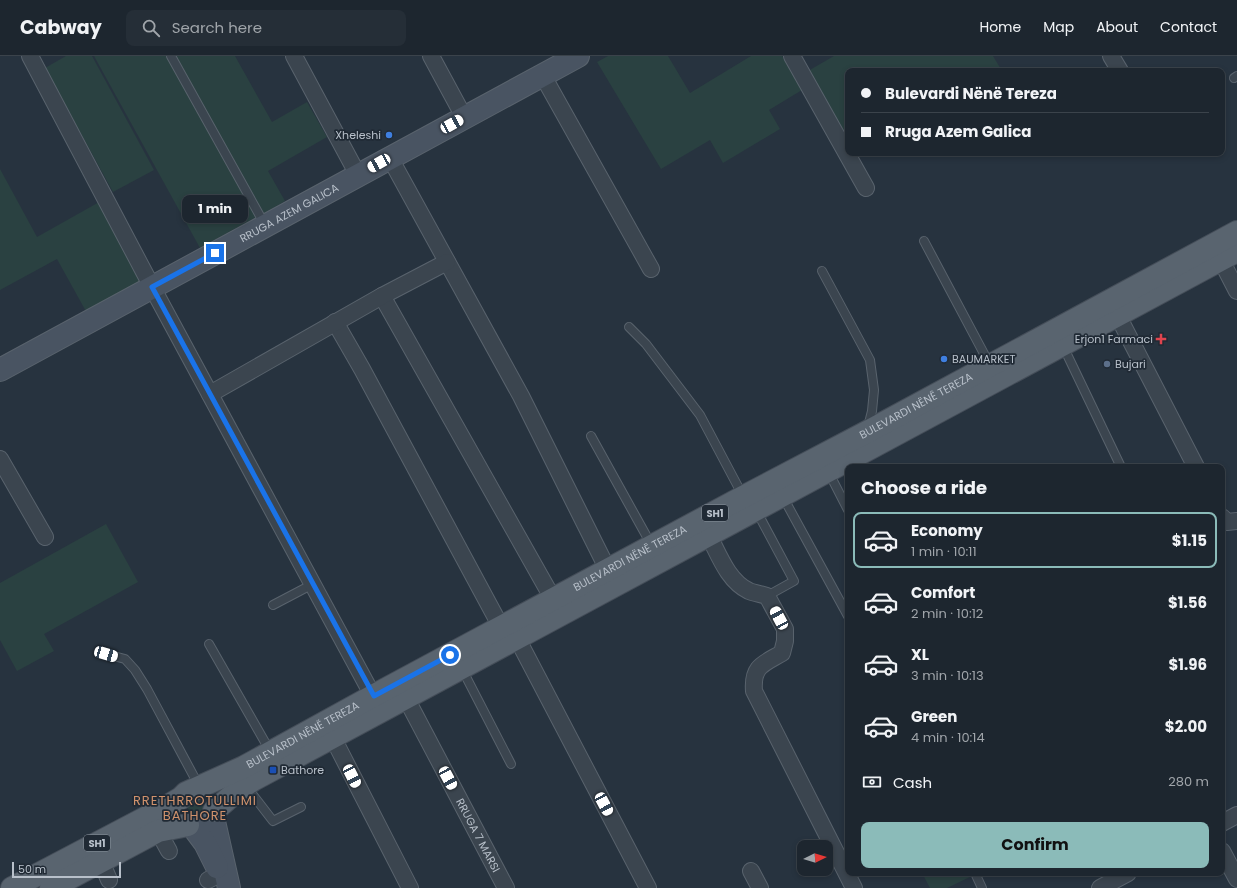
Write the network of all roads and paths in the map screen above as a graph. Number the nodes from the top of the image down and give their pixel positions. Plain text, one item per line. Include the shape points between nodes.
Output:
1 (30, 56) edge
2 (171, 56) edge
3 (294, 56) edge
4 (431, 56) edge
5 (792, 56) edge
6 (1111, 56) edge
7 (568, 58) edge
8 (1118, 68) edge
9 (543, 76) junction
10 (464, 117) junction
11 (845, 151) edge
12 (848, 156) edge
13 (390, 158) junction
14 (358, 175) junction
15 (866, 188) dead end
16 (265, 225) junction
17 (1237, 232) edge
18 (924, 241) dead end
19 (1229, 256) edge
20 (447, 262) junction
21 (651, 269) dead end
22 (822, 271) dead end
23 (152, 287) junction
24 (1237, 291) edge
25 (382, 296) junction
26 (1118, 316) junction
27 (336, 322) junction
28 (629, 327) dead end
29 (1063, 346) junction
30 (991, 365) junction
31 (0, 370) edge
32 (210, 394) junction
33 (867, 432) junction
34 (592, 436) dead end
35 (0, 459) edge
36 (1121, 464) edge
37 (1194, 464) edge
38 (828, 471) junction
39 (782, 496) junction
40 (750, 504) junction
41 (845, 504) edge
42 (1225, 520) edge
43 (1237, 521) edge
44 (709, 536) junction
45 (45, 537) dead end
46 (652, 547) junction
47 (608, 570) junction
48 (313, 584) junction
49 (767, 596) junction
50 (554, 599) junction
51 (273, 605) dead end
52 (845, 611) edge
53 (509, 633) junction
54 (210, 644) dead end
55 (106, 654) dead end
56 (462, 668) junction
57 (374, 696) junction
58 (406, 698) junction
59 (333, 738) junction
60 (270, 752) junction
61 (511, 764) dead end
62 (245, 785) junction
63 (191, 792) junction
64 (301, 807) dead end
65 (214, 814) junction
66 (1237, 815) edge
67 (1225, 821) edge
68 (190, 826) junction
69 (158, 831) junction
70 (169, 851) dead end
71 (1225, 856) edge
72 (845, 870) edge
73 (751, 871) dead end
74 (848, 876) edge
75 (976, 876) edge
76 (1122, 876) edge
77 (1237, 878) edge
78 (222, 883) edge
79 (12, 888) edge
80 (51, 888) edge
81 (410, 888) edge
82 (506, 888) edge
83 (648, 888) edge
84 (760, 888) edge
85 (854, 888) edge
86 (982, 888) edge
87 (1100, 888) edge

1 - 23 street
2 - 16 lane
3 - 14 street
4 - 10 street
5 - 11 street
6 - 8 street
7 - 9 street, RRUGA AZEM GALICA
9 - 10 street, RRUGA AZEM GALICA
9 - 21 street
10 - 13 street, RRUGA AZEM GALICA
12 - 15 street
13 - 14 street, RRUGA AZEM GALICA
13 - 20 street
14 - 16 street, RRUGA AZEM GALICA
16 - 23 street, RRUGA AZEM GALICA
17 - 30 main road, BULEVARDI NËNË TEREZA / SH1
18 - 30 lane
19 - 24 street
19 - 26 main road, BULEVARDI NËNË TEREZA / SH1
20 - 25 street
20 - 47 street via 521,396
22 - 33 lane via 870,360 874,390
23 - 31 street, RRUGA AZEM GALICA
23 - 32 street
25 - 27 street
25 - 50 street
26 - 29 main road, BULEVARDI NËNË TEREZA / SH1
26 - 37 street
27 - 32 street
27 - 53 street
28 - 40 lane via 646,344 700,415
29 - 36 lane
29 - 38 main road, BULEVARDI NËNË TEREZA / SH1
30 - 33 main road, BULEVARDI NËNË TEREZA / SH1
32 - 48 street
33 - 40 main road, BULEVARDI NËNË TEREZA / SH1
34 - 46 lane
35 - 45 street
38 - 39 main road, BULEVARDI NËNË TEREZA / SH1
38 - 41 lane
39 - 40 main road, BULEVARDI NËNË TEREZA / SH1
39 - 52 lane
40 - 44 main road, BULEVARDI NËNË TEREZA / SH1
40 - 46 main road, BULEVARDI NËNË TEREZA / SH1
40 - 49 lane via 794,581
42 - 43 street
44 - 49 street via 736,581 749,591
44 - 53 main road, BULEVARDI NËNË TEREZA / SH1
46 - 47 main road, BULEVARDI NËNË TEREZA / SH1
47 - 50 main road, BULEVARDI NËNË TEREZA / SH1
48 - 51 lane
48 - 57 street
49 - 72 street via 785,629 785,641 782,652 756,671 754,691
50 - 53 main road, BULEVARDI NËNË TEREZA / SH1
53 - 56 main road, BULEVARDI NËNË TEREZA / SH1
53 - 57 main road, BULEVARDI NËNË TEREZA / SH1
53 - 83 street
54 - 60 lane
55 - 63 lane via 125,660 147,689
56 - 58 main road, BULEVARDI NËNË TEREZA / SH1
56 - 61 lane
57 - 60 main road, BULEVARDI NËNË TEREZA / SH1
58 - 59 main road, BULEVARDI NËNË TEREZA / SH1
58 - 82 street, RRUGA 7 MARSI
59 - 62 main road, BULEVARDI NËNË TEREZA / SH1
59 - 81 street
60 - 63 main road, BULEVARDI NËNË TEREZA / SH1
62 - 64 lane via 273,821
62 - 65 main road, BULEVARDI NËNË TEREZA / SH1
63 - 65 main road via 204,791 209,795 213,800
63 - 68 main road via 178,810 183,821
63 - 79 main road, BULEVARDI NËNË TEREZA / SH1
65 - 68 main road, BULEVARDI NËNË TEREZA / SH1 via 204,825
65 - 78 street
66 - 67 street
68 - 69 main road, BULEVARDI NËNË TEREZA / SH1
68 - 78 street via 204,843
69 - 70 street
69 - 80 main road, BULEVARDI NËNË TEREZA / SH1 via 105,871
71 - 77 street
73 - 84 street
74 - 85 street
75 - 86 lane
76 - 87 street

